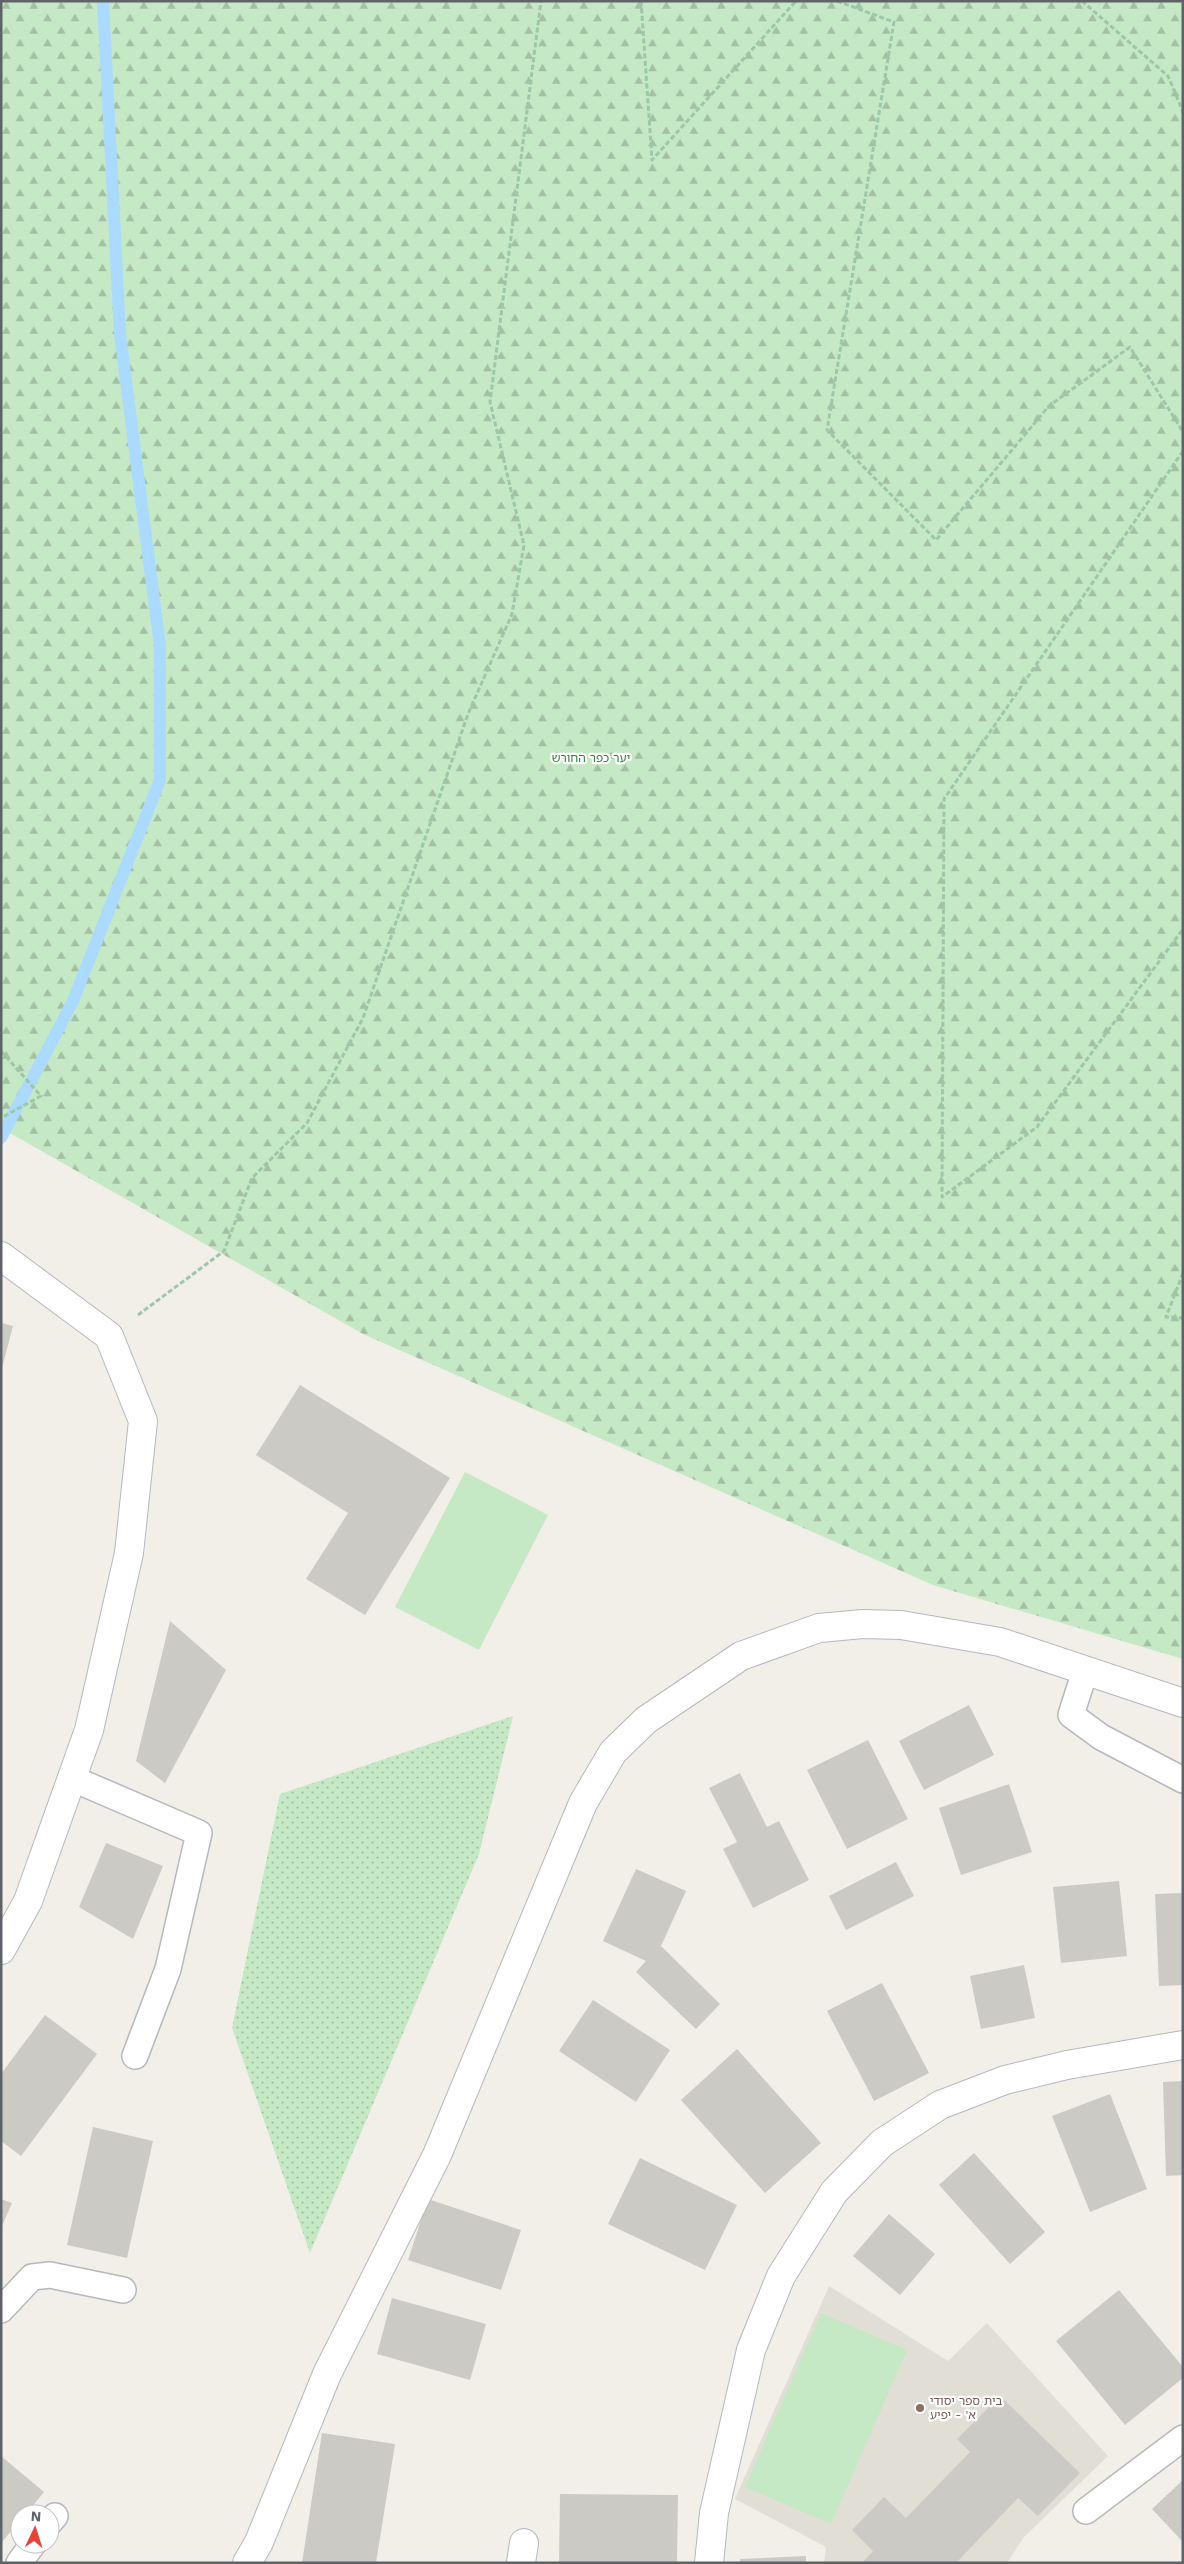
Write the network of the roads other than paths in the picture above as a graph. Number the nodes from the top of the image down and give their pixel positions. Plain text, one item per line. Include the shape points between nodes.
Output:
1 (1, 1256) edge
2 (1085, 1670) junction
3 (1183, 1704) edge
4 (71, 1778) junction
5 (1183, 1780) edge
6 (1, 1950) edge
7 (1183, 2046) edge
8 (135, 2056) dead end
9 (123, 2290) dead end
10 (1, 2310) edge
11 (1183, 2438) edge
12 (1086, 2511) dead end
13 (246, 2563) edge
14 (709, 2563) edge

1 - 4 street via 109,1336 143,1421 129,1553 89,1730
2 - 3 street
2 - 5 lane via 1071,1715 1101,1737
2 - 13 street via 1000,1642 901,1625 818,1628 741,1656 646,1720 613,1752 583,1803 437,2155 327,2374 259,2542
4 - 6 street via 28,1901
4 - 8 lane via 199,1833 168,1969
7 - 14 street via 1067,2065 1005,2080 940,2105 882,2143 834,2192 781,2276 751,2350 714,2513
9 - 10 lane via 50,2275 32,2277
11 - 12 lane

